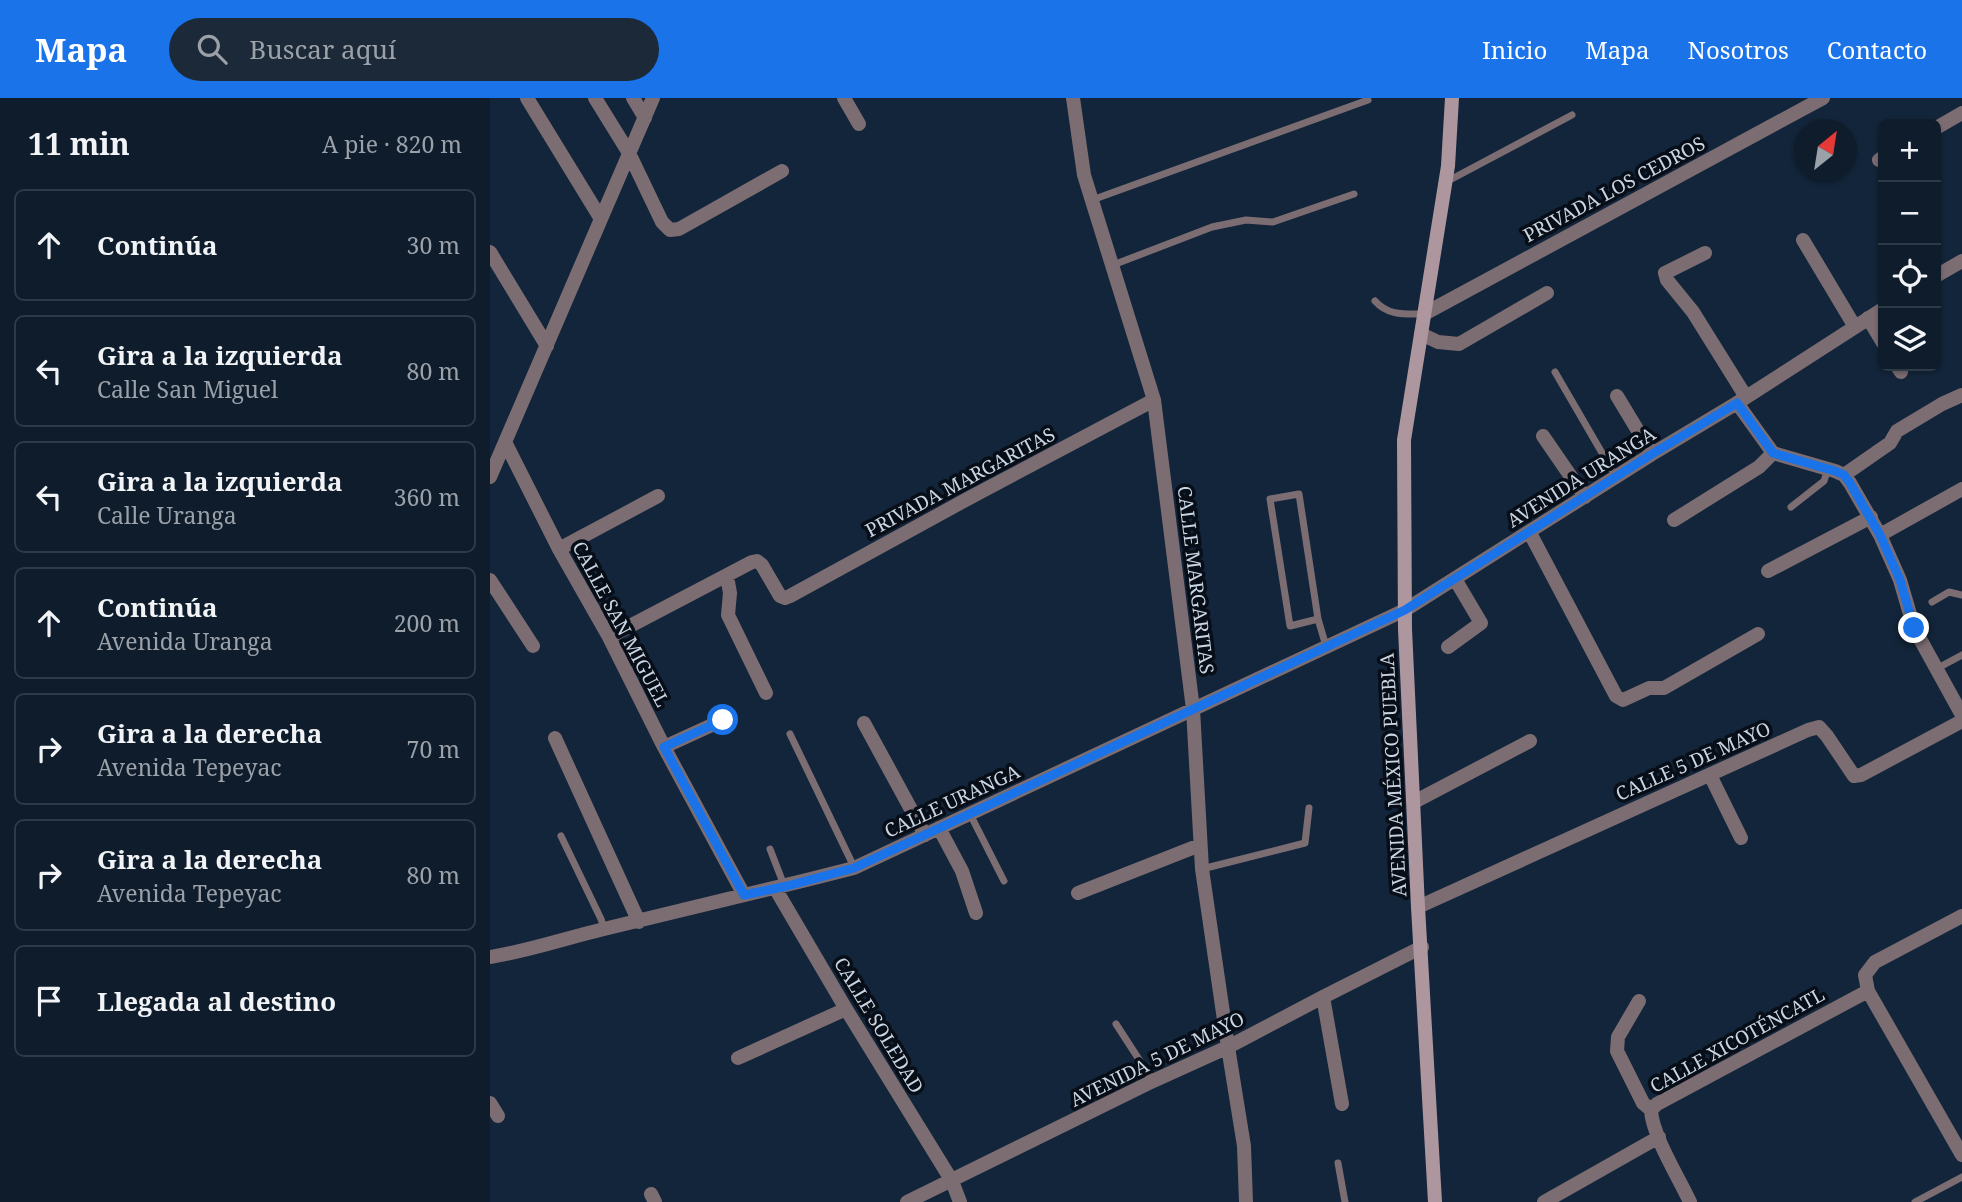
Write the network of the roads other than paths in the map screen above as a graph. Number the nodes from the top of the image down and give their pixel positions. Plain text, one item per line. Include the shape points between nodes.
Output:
1 (527, 98) edge
2 (594, 98) edge
3 (633, 98) edge
4 (653, 98) edge
5 (844, 98) edge
6 (1073, 98) edge
7 (1822, 98) edge
8 (1455, 99) edge
9 (1368, 100) dead end
10 (1962, 113) edge
11 (1572, 115) dead end
12 (645, 118) junction
13 (859, 124) dead end
14 (1941, 125) edge
15 (629, 153) junction
16 (782, 171) dead end
17 (1445, 183) junction
18 (1354, 194) dead end
19 (1092, 200) junction
20 (601, 219) junction
21 (1803, 240) dead end
22 (490, 252) edge
23 (1705, 253) dead end
24 (1962, 261) edge
25 (1113, 265) junction
26 (1941, 273) edge
27 (1548, 293) dead end
28 (1375, 301) dead end
29 (1878, 312) edge
30 (1424, 314) junction
31 (1868, 318) junction
32 (1855, 327) junction
33 (1420, 334) junction
34 (1878, 335) edge
35 (547, 346) junction
36 (1555, 372) dead end
37 (1962, 395) edge
38 (1618, 396) dead end
39 (1154, 400) junction
40 (1742, 400) junction
41 (1543, 436) dead end
42 (506, 444) junction
43 (1773, 453) junction
44 (1652, 454) junction
45 (491, 469) edge
46 (1828, 469) junction
47 (1844, 475) junction
48 (1617, 477) junction
49 (1962, 489) edge
50 (658, 496) dead end
51 (1585, 498) junction
52 (1791, 507) dead end
53 (1871, 517) junction
54 (1674, 520) dead end
55 (1530, 533) junction
56 (1880, 535) junction
57 (559, 549) junction
58 (1768, 571) dead end
59 (727, 576) junction
60 (1455, 579) junction
61 (490, 580) edge
62 (1962, 595) edge
63 (1932, 602) dead end
64 (1405, 610) junction
65 (1318, 619) junction
66 (1758, 634) dead end
67 (609, 637) junction
68 (533, 646) dead end
69 (1326, 647) junction
70 (1448, 647) dead end
71 (1962, 655) edge
72 (1936, 669) junction
73 (766, 693) dead end
74 (1957, 694) edge
75 (1193, 709) junction
76 (1962, 718) edge
77 (723, 720) dead end
78 (864, 723) dead end
79 (790, 734) dead end
80 (555, 738) dead end
81 (1530, 741) dead end
82 (664, 747) junction
83 (1710, 775) junction
84 (1413, 802) junction
85 (1308, 808) dead end
86 (970, 814) junction
87 (939, 828) junction
88 (925, 835) junction
89 (561, 836) dead end
90 (1741, 838) dead end
91 (1200, 845) junction
92 (770, 849) dead end
93 (854, 868) junction
94 (1202, 869) junction
95 (1004, 881) dead end
96 (781, 887) junction
97 (1078, 893) dead end
98 (744, 895) junction
99 (1418, 907) junction
100 (976, 913) dead end
101 (1962, 916) edge
102 (639, 922) junction
103 (605, 929) junction
104 (1422, 947) junction
105 (490, 957) edge
106 (1868, 991) junction
107 (1323, 996) junction
108 (1639, 1001) dead end
109 (846, 1009) junction
110 (1116, 1024) dead end
111 (1228, 1047) junction
112 (738, 1058) dead end
113 (1153, 1082) junction
114 (490, 1102) edge
115 (1342, 1104) dead end
116 (1651, 1110) junction
117 (498, 1116) dead end
118 (1659, 1137) junction
119 (1962, 1155) edge
120 (1338, 1163) dead end
121 (1962, 1178) edge
122 (952, 1181) junction
123 (907, 1202) edge
124 (960, 1202) edge
125 (1246, 1202) edge
126 (1345, 1202) edge
127 (1435, 1202) edge
128 (1545, 1202) edge
129 (1690, 1202) edge
130 (1915, 1202) edge

1 - 20 street
2 - 15 street
3 - 12 street
4 - 12 street
5 - 13 street
6 - 19 street, CALLE MARGARITAS
7 - 30 street, PRIVADA LOS CEDROS
8 - 17 main road, AVENIDA MÉXICO PUEBLA
9 - 19 lane
10 - 14 street
11 - 17 lane
12 - 15 street
15 - 16 street via 670,230
15 - 20 street
17 - 30 main road, AVENIDA MÉXICO PUEBLA
18 - 25 lane via 1273,222 1247,220 1212,227
19 - 25 street, CALLE MARGARITAS
20 - 35 street
21 - 32 street
22 - 35 street
23 - 40 street via 1665,273 1693,312
24 - 26 street
25 - 39 street, CALLE MARGARITAS
27 - 33 street via 1459,344
28 - 30 lane via 1397,314
29 - 31 street, AVENIDA URANGA
30 - 33 main road, AVENIDA MÉXICO PUEBLA
31 - 32 street, AVENIDA URANGA
31 - 34 street
32 - 40 street, AVENIDA URANGA
33 - 64 main road, AVENIDA MÉXICO PUEBLA via 1404,440
35 - 42 street
36 - 48 lane
37 - 47 street via 1897,431 1890,443
38 - 44 street
39 - 59 street, PRIVADA MARGARITAS via 785,598 757,561
39 - 75 street, CALLE MARGARITAS
40 - 43 street
40 - 44 street, AVENIDA URANGA
41 - 51 street
42 - 45 street
42 - 57 street, CALLE SAN MIGUEL
43 - 46 street
43 - 54 street via 1759,467
44 - 48 street, AVENIDA URANGA
46 - 47 street
46 - 52 lane via 1824,481
47 - 53 street
48 - 51 street, AVENIDA URANGA
49 - 56 street
50 - 57 street
51 - 55 street, AVENIDA URANGA
53 - 56 street
53 - 58 street
55 - 60 street, AVENIDA URANGA
55 - 66 street via 1616,696 1623,700 1649,688 1664,688
56 - 72 street via 1914,628
57 - 67 street, CALLE SAN MIGUEL
59 - 67 street
59 - 73 street via 728,615
60 - 64 street, AVENIDA URANGA
60 - 70 street via 1481,623
61 - 68 street
62 - 63 lane via 1949,592
64 - 69 street, CALLE URANGA
64 - 84 main road, AVENIDA MÉXICO PUEBLA
65 - 65 lane via 1290,626 1270,499 1299,494
65 - 69 lane
67 - 82 street, CALLE SAN MIGUEL
69 - 75 street, CALLE URANGA
71 - 72 lane
72 - 74 street
74 - 76 street
75 - 86 street, CALLE URANGA
75 - 91 street, CALLE MARGARITAS
76 - 83 street, CALLE 5 DE MAYO via 1861,775 1854,776 1819,727
77 - 82 street
78 - 88 street
79 - 93 lane
80 - 102 street
81 - 84 street
82 - 98 street, CALLE SAN MIGUEL
83 - 90 street
83 - 99 street, CALLE 5 DE MAYO
84 - 99 main road, AVENIDA MÉXICO PUEBLA
85 - 94 lane via 1305,844
86 - 87 street, CALLE URANGA
86 - 95 lane
87 - 88 street, CALLE URANGA
87 - 100 street via 962,870
88 - 93 street, CALLE URANGA
89 - 103 lane
91 - 94 street, CALLE MARGARITAS
91 - 97 street
92 - 96 lane
93 - 96 street, CALLE URANGA
94 - 111 street, CALLE MARGARITAS
96 - 98 street, CALLE URANGA
96 - 109 street, CALLE SOLEDAD
98 - 102 street, CALLE URANGA
99 - 104 main road, AVENIDA MÉXICO PUEBLA
101 - 106 street via 1875,962 1865,975
102 - 103 street, CALLE URANGA
103 - 105 street, CALLE URANGA
104 - 107 street, AVENIDA 5 DE MAYO
104 - 127 main road, AVENIDA MÉXICO PUEBLA
106 - 116 street, CALLE XICOTÉNCATL
106 - 119 street
107 - 111 street, AVENIDA 5 DE MAYO
107 - 115 street
108 - 116 street via 1618,1037 1616,1051
109 - 112 street
109 - 122 street, CALLE SOLEDAD
110 - 113 lane
111 - 113 street, AVENIDA 5 DE MAYO
111 - 125 street, CALLE MARGARITAS via 1244,1146
113 - 122 street, AVENIDA 5 DE MAYO
114 - 117 street
116 - 118 street, CALLE XICOTÉNCATL
118 - 128 street
118 - 129 street, CALLE XICOTÉNCATL
120 - 126 lane
121 - 130 lane
122 - 123 street, AVENIDA 5 DE MAYO
122 - 124 street, CALLE SOLEDAD

